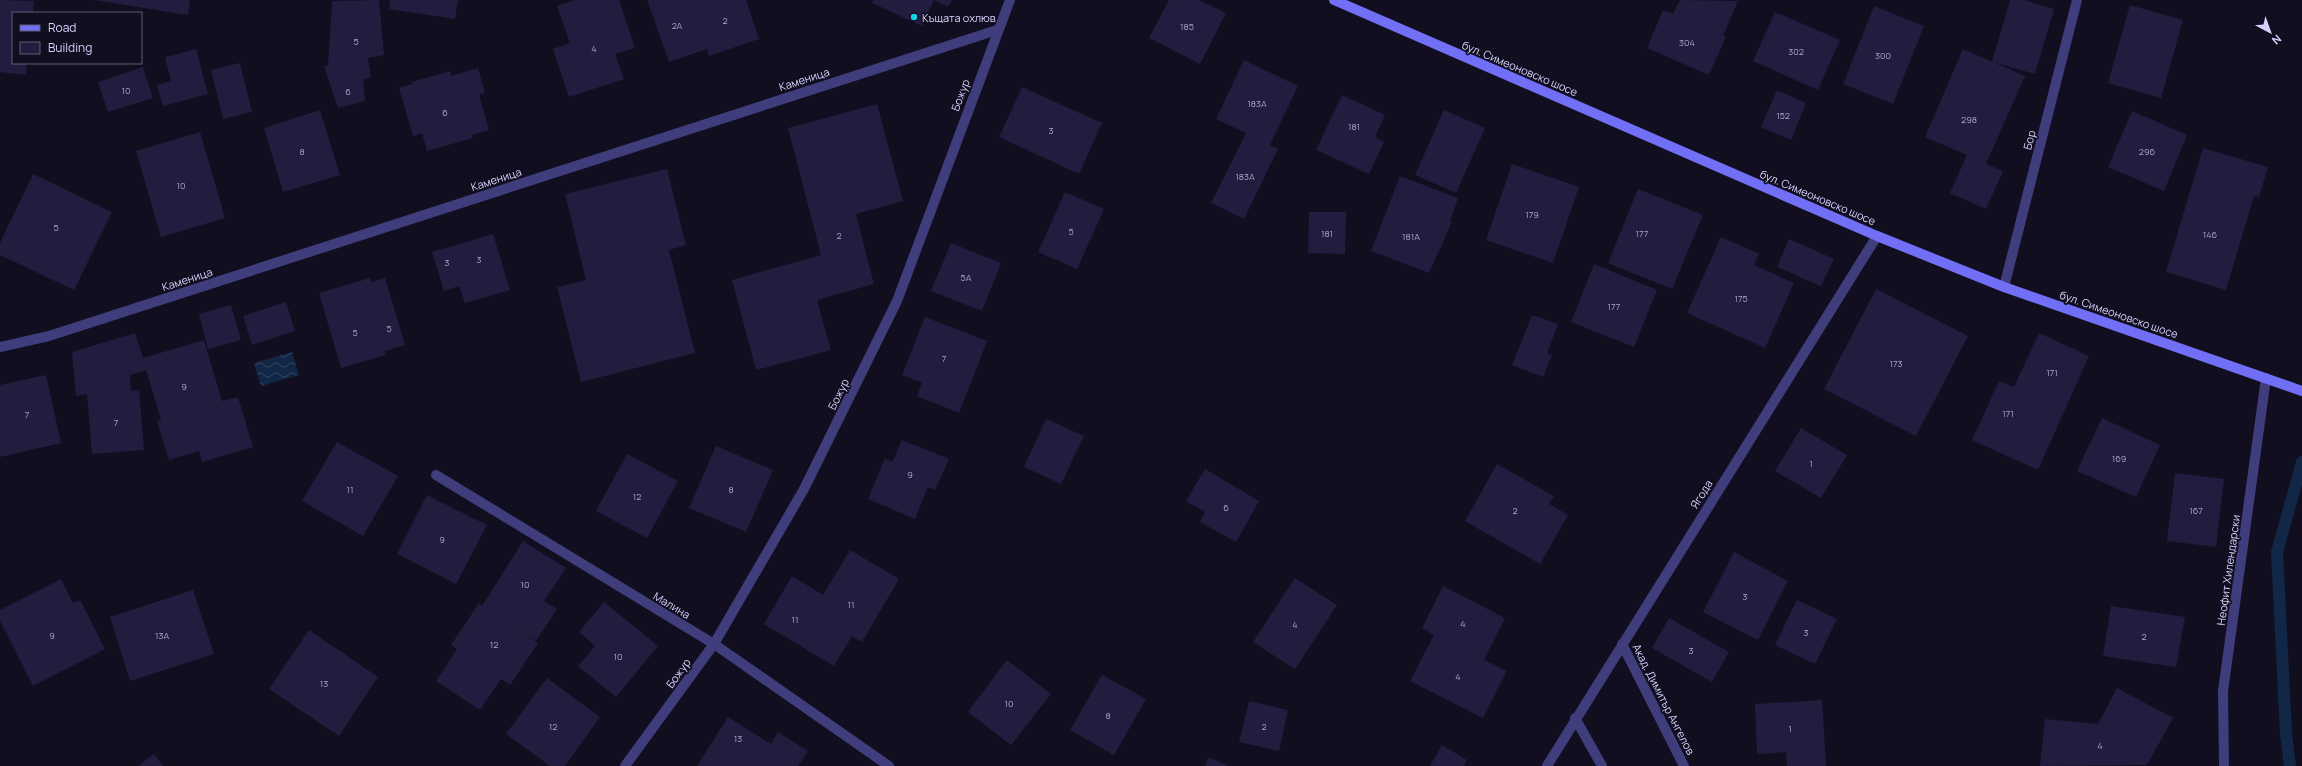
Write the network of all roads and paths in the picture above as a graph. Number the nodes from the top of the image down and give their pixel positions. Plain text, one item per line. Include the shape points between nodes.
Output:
1 (1010, 0) edge
2 (1334, 0) edge
3 (2078, 0) edge
4 (997, 30) junction
5 (1877, 236) junction
6 (2004, 286) junction
7 (0, 347) edge
8 (2266, 378) junction
9 (2302, 391) edge
10 (436, 475) dead end
11 (714, 644) junction
12 (1622, 644) junction
13 (1575, 718) junction
14 (625, 766) edge
15 (889, 766) edge
16 (1547, 766) edge
17 (1602, 766) edge
18 (1684, 766) edge
19 (2224, 766) edge

1 - 4 street, Божур
2 - 5 street, бул. Симеоновско шосе
3 - 6 street, Бор
4 - 7 street, Каменица via 56,333
4 - 11 street, Божур via 897,301 804,489
5 - 6 street, бул. Симеоновско шосе
5 - 12 street, Ягода
6 - 8 street, бул. Симеоновско шосе
8 - 9 street, бул. Симеоновско шосе
8 - 19 street, Неофит Хилендарски via 2223,691
10 - 11 street, Малина
11 - 14 street, Божур
11 - 15 street, Малина
12 - 13 street, Ягода
12 - 18 street, Акад. Димитър Ангелов
13 - 16 street, Ягода
13 - 17 street

